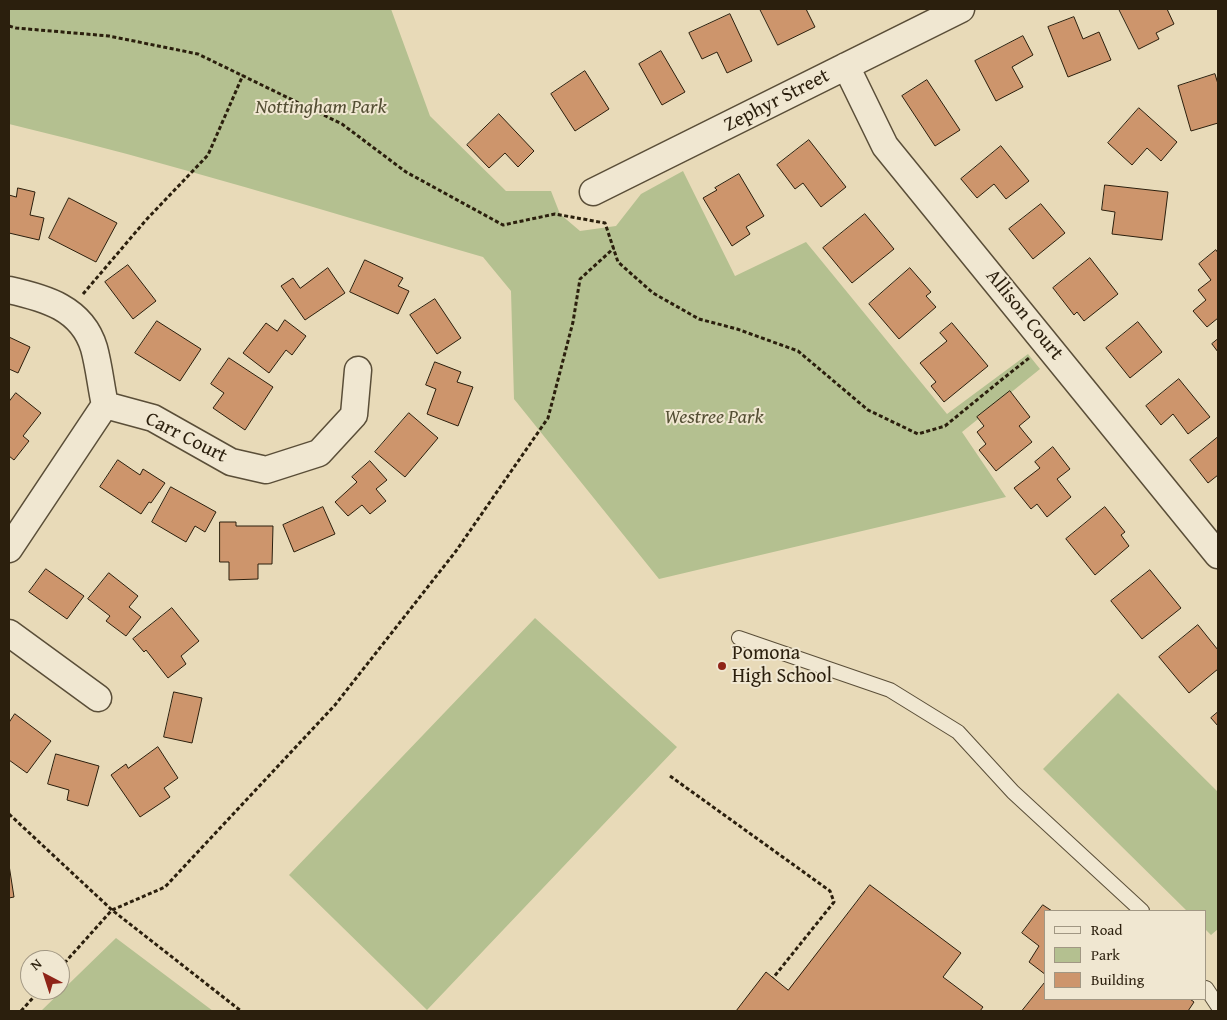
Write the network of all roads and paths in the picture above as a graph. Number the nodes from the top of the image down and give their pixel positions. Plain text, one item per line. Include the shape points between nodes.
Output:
1 (960, 9) edge
2 (9, 26) edge
3 (846, 66) junction
4 (243, 75) junction
5 (593, 192) dead end
6 (614, 248) junction
7 (9, 290) edge
8 (68, 311) junction
9 (1048, 344) junction
10 (358, 370) dead end
11 (105, 405) junction
12 (9, 549) edge
13 (1218, 555) edge
14 (9, 633) edge
15 (739, 638) dead end
16 (98, 698) dead end
17 (670, 776) dead end
18 (9, 814) edge
19 (112, 910) junction
20 (1141, 910) edge
21 (70, 957) edge
22 (773, 978) dead end
23 (1207, 990) edge
24 (31, 1000) edge
25 (1218, 1006) edge
26 (21, 1011) edge
27 (241, 1011) edge

1 - 3 street, Zephyr Street
2 - 4 path via 109,36 198,54
3 - 5 street, Zephyr Street
3 - 9 street, Allison Court via 885,146
4 - 6 path via 342,124 406,172 503,225 555,214 605,223
4 - 8 path via 208,155 146,220
6 - 9 path via 618,262 653,293 699,319 798,351 868,410 918,434 945,426
6 - 19 path via 580,279 573,322 548,418 456,551 335,705 165,887
7 - 8 street via 39,296
8 - 11 street via 82,325 94,347
9 - 13 street, Allison Court
10 - 11 street, Carr Court via 354,415 319,453 266,470 231,462 153,418
11 - 12 street
14 - 16 street
15 - 20 lane via 890,690 958,732 1013,792
17 - 22 path via 830,891 834,902
18 - 19 path
19 - 21 path
19 - 27 path
23 - 25 lane
24 - 26 path

